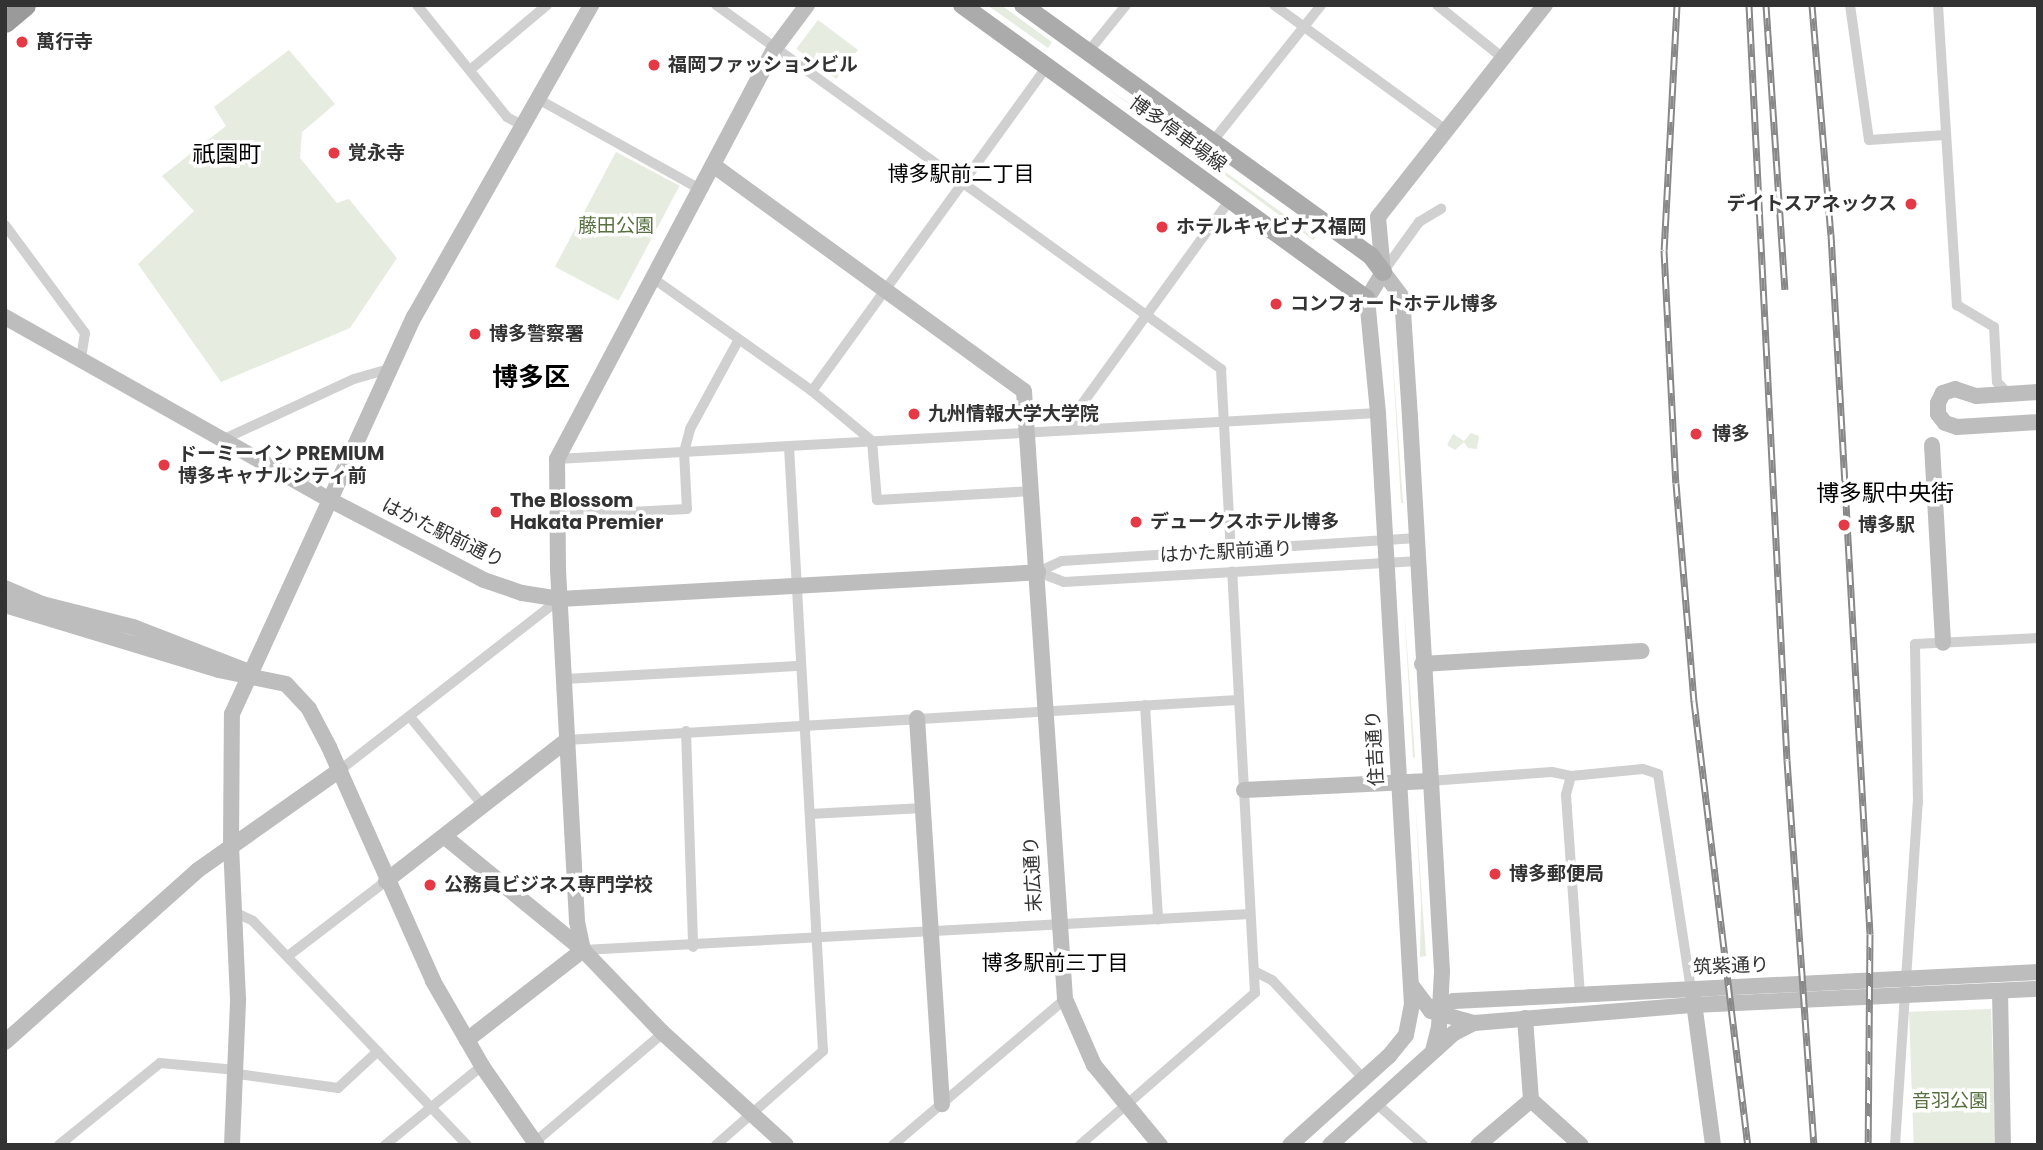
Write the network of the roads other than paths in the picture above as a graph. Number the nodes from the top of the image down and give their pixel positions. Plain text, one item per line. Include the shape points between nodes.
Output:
1 (25, 5) edge
2 (417, 5) edge
3 (547, 5) edge
4 (591, 5) edge
5 (716, 5) edge
6 (807, 5) edge
7 (962, 5) edge
8 (1023, 5) edge
9 (1126, 5) edge
10 (1273, 5) edge
11 (1321, 5) edge
12 (1437, 5) edge
13 (1545, 5) edge
14 (1850, 5) edge
15 (1938, 5) edge
16 (6, 20) edge
17 (1304, 27) junction
18 (775, 48) junction
19 (1088, 52) junction
20 (1503, 58) junction
21 (1047, 66) junction
22 (470, 70) junction
23 (538, 99) junction
24 (523, 126) junction
25 (1446, 130) junction
26 (1945, 135) junction
27 (1213, 141) junction
28 (713, 165) junction
29 (961, 183) junction
30 (700, 189) junction
31 (1231, 198) junction
32 (1441, 209) dead end
33 (5, 225) edge
34 (1383, 272) junction
35 (653, 279) junction
36 (884, 288) junction
37 (1367, 299) junction
38 (1146, 316) junction
39 (5, 317) edge
40 (739, 340) junction
41 (81, 357) junction
42 (390, 369) junction
43 (812, 391) junction
44 (2038, 392) edge
45 (2008, 394) junction
46 (1378, 413) junction
47 (1224, 421) junction
48 (2038, 422) edge
49 (1078, 429) junction
50 (1029, 432) junction
51 (224, 439) junction
52 (872, 441) junction
53 (1932, 445) dead end
54 (789, 446) junction
55 (684, 452) junction
56 (557, 459) junction
57 (1032, 491) junction
58 (332, 501) junction
59 (557, 516) junction
60 (1417, 538) junction
61 (1386, 541) junction
62 (1231, 551) junction
63 (1418, 561) junction
64 (1387, 563) junction
65 (1038, 572) junction
66 (1232, 572) junction
67 (797, 586) junction
68 (5, 588) edge
69 (559, 599) junction
70 (5, 604) edge
71 (2038, 638) edge
72 (1943, 643) junction
73 (1642, 651) dead end
74 (1422, 664) junction
75 (801, 666) junction
76 (252, 675) junction
77 (565, 679) junction
78 (1238, 700) junction
79 (1144, 705) junction
80 (1045, 710) junction
81 (411, 718) junction
82 (918, 718) junction
83 (804, 725) junction
84 (686, 731) junction
85 (568, 740) junction
86 (340, 770) junction
87 (1571, 776) junction
88 (1429, 781) junction
89 (1398, 783) junction
90 (1244, 790) junction
91 (484, 807) junction
92 (923, 808) junction
93 (810, 814) junction
94 (446, 837) junction
95 (231, 847) junction
96 (386, 881) junction
97 (232, 911) junction
98 (1250, 914) junction
99 (1158, 920) junction
100 (1057, 925) junction
101 (931, 933) junction
102 (817, 939) junction
103 (693, 947) junction
104 (583, 950) junction
105 (288, 956) junction
106 (1441, 971) junction
107 (1256, 972) junction
108 (2038, 972) edge
109 (1409, 977) junction
110 (1905, 987) junction
111 (2038, 989) edge
112 (2000, 991) junction
113 (1580, 994) junction
114 (1693, 997) junction
115 (1065, 999) junction
116 (1471, 1002) junction
117 (1436, 1009) junction
118 (1525, 1018) junction
119 (1474, 1023) junction
120 (663, 1033) junction
121 (1406, 1035) junction
122 (467, 1041) junction
123 (5, 1042) edge
124 (378, 1051) junction
125 (1433, 1052) junction
126 (482, 1066) junction
127 (237, 1072) junction
128 (1365, 1080) junction
129 (1531, 1100) junction
130 (942, 1104) junction
131 (1377, 1104) junction
132 (1125, 1105) junction
133 (431, 1107) junction
134 (753, 1113) junction
135 (532, 1142) edge
136 (58, 1145) edge
137 (232, 1145) edge
138 (385, 1145) edge
139 (467, 1145) edge
140 (716, 1145) edge
141 (786, 1145) edge
142 (893, 1145) edge
143 (1080, 1145) edge
144 (1160, 1145) edge
145 (1290, 1145) edge
146 (1330, 1145) edge
147 (1423, 1145) edge
148 (1478, 1145) edge
149 (1581, 1145) edge
150 (1713, 1145) edge
151 (1895, 1145) edge
152 (2003, 1145) edge

1 - 16 highway
2 - 22 street
3 - 22 street
4 - 23 street
5 - 18 street
6 - 18 street
7 - 21 main road, 博多停車場線
8 - 19 main road, 博多停車場線
9 - 19 street
10 - 17 street
11 - 17 street
12 - 20 street
13 - 20 street
14 - 26 street via 1869,140
15 - 26 street
17 - 25 street
17 - 27 street
18 - 28 street
18 - 29 street
19 - 27 main road, 博多停車場線
20 - 25 street
21 - 29 street
21 - 31 main road, 博多停車場線
22 - 24 street via 507,117
23 - 24 street
23 - 30 street
24 - 42 street via 458,236
25 - 34 street via 1378,216
26 - 45 street via 1957,305 1994,327 1997,382
27 - 34 main road, 博多停車場線 via 1371,256
28 - 30 street
28 - 36 street, 末広通り
29 - 36 street
29 - 38 street
30 - 35 street
31 - 37 main road, 博多停車場線
31 - 38 street
32 - 34 street via 1419,222
33 - 41 street via 85,333
34 - 37 street
34 - 60 street via 1402,297
35 - 40 street
35 - 56 street
36 - 43 street
36 - 50 street, 末広通り via 1024,391
37 - 46 street, 住吉通り
38 - 47 street via 1221,369
38 - 49 street via 1077,411
39 - 41 street, はかた駅前通り
40 - 43 street
40 - 55 street via 691,429
41 - 51 street, はかた駅前通り
42 - 51 street via 354,380
42 - 58 street
43 - 52 street
44 - 45 street
45 - 48 street via 1976,396 1955,389 1943,393 1938,414 1957,427
46 - 47 street
46 - 61 street, 住吉通り
47 - 49 street
47 - 62 street
49 - 50 street
50 - 52 street
50 - 57 street, 末広通り
51 - 58 street, はかた駅前通り
52 - 54 street
52 - 57 street via 877,500
53 - 72 street
54 - 55 street
54 - 67 street
55 - 56 street
55 - 59 street via 687,509
56 - 59 street
57 - 65 street, 末広通り
58 - 69 street, はかた駅前通り via 484,580
58 - 76 street
59 - 69 street
60 - 61 street, はかた駅前通り
60 - 63 street
61 - 62 street, はかた駅前通り
61 - 64 street, 住吉通り
62 - 65 street, はかた駅前通り via 1062,561
63 - 64 street, はかた駅前通り
63 - 74 street
64 - 66 street, はかた駅前通り
64 - 89 street, 住吉通り
65 - 66 street, はかた駅前通り via 1064,582
65 - 67 street, はかた駅前通り
65 - 80 street, 末広通り
66 - 78 street
67 - 69 street, はかた駅前通り
67 - 75 street
68 - 76 street via 42,604 225,659
69 - 77 street
69 - 81 street
70 - 76 street via 219,670
71 - 72 street
72 - 110 street via 1915,644 1913,656 1918,803 1911,962
73 - 74 street
74 - 88 street
75 - 77 street
75 - 83 street
76 - 86 street via 286,684 309,709
76 - 95 street via 232,714
77 - 85 street
78 - 79 street
78 - 90 street
79 - 80 street
79 - 99 street
80 - 82 street
80 - 100 street, 末広通り
81 - 86 street
81 - 91 street
82 - 83 street
82 - 92 street
83 - 84 street
83 - 93 street
84 - 85 street
84 - 103 street
85 - 91 street
85 - 104 street via 577,921
86 - 95 street
86 - 96 street
87 - 88 street via 1552,772
87 - 113 street via 1566,795
87 - 114 street via 1643,769 1658,774
88 - 89 street
88 - 106 street
89 - 90 street
89 - 109 street, 住吉通り
90 - 98 street
91 - 94 street
92 - 93 street
92 - 101 street
93 - 102 street
94 - 96 street
94 - 104 street
95 - 97 street
95 - 123 street
96 - 105 street
96 - 122 street via 423,962
97 - 105 street via 253,921
97 - 127 street
98 - 99 street
98 - 107 street
99 - 100 street
100 - 101 street
100 - 115 street, 末広通り
101 - 102 street
101 - 130 street
102 - 103 street
102 - 134 street via 823,1051
103 - 104 street
104 - 120 street
104 - 122 street
105 - 124 street
106 - 116 street via 1452,996
106 - 117 street
107 - 128 street via 1272,980
107 - 132 street via 1255,993
108 - 110 street, 筑紫通り
109 - 117 street via 1413,992
109 - 121 street, 住吉通り via 1412,1005
110 - 112 street, 筑紫通り
110 - 114 street, 筑紫通り
110 - 151 street
111 - 112 street, 筑紫通り
112 - 152 street
113 - 114 street, 筑紫通り
113 - 116 street, 筑紫通り
114 - 118 street, 筑紫通り
114 - 150 street
115 - 130 street
115 - 132 street, 末広通り via 1083,1045
116 - 117 street, 筑紫通り
117 - 119 street, 筑紫通り
117 - 121 street
117 - 125 street
118 - 119 street, 筑紫通り
118 - 129 street
119 - 125 street
120 - 134 street
120 - 135 street
121 - 128 street
122 - 126 street
124 - 127 street via 338,1088
124 - 133 street
125 - 131 street
126 - 133 street
126 - 135 street
127 - 136 street via 160,1063
127 - 137 street
128 - 145 street
129 - 148 street
129 - 149 street
130 - 142 street
131 - 146 street
131 - 147 street
132 - 143 street
132 - 144 street, 末広通り
133 - 138 street
133 - 139 street
134 - 140 street
134 - 141 street

